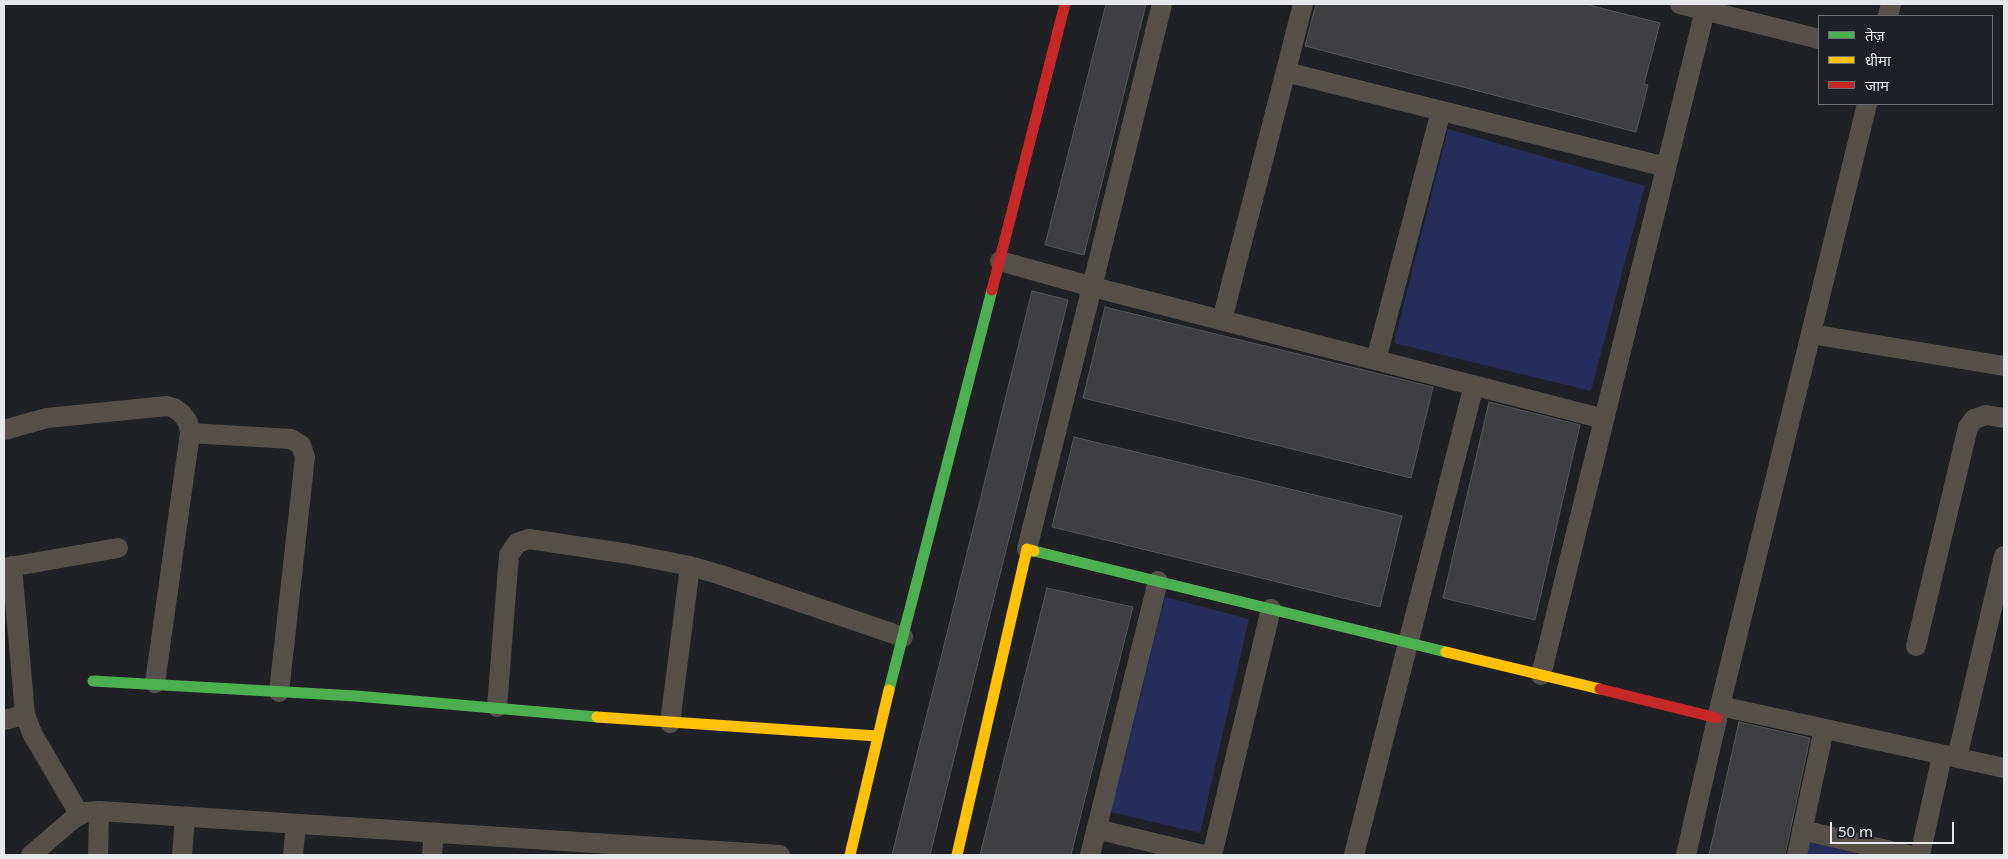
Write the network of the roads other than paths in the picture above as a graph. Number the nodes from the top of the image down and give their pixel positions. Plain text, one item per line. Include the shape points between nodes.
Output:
1 (1064, 4) edge
2 (1162, 4) edge
3 (1303, 4) edge
4 (1680, 4) edge
5 (1705, 10) junction
6 (1818, 39) edge
7 (1286, 72) junction
8 (1867, 105) edge
9 (1441, 111) junction
10 (1666, 167) junction
11 (1000, 261) junction
12 (1093, 286) junction
13 (1222, 320) junction
14 (1811, 334) junction
15 (1376, 360) junction
16 (2004, 366) edge
17 (1474, 385) junction
18 (2004, 418) edge
19 (1604, 419) junction
20 (4, 430) edge
21 (190, 433) junction
22 (118, 548) dead end
23 (1027, 550) junction
24 (2004, 556) edge
25 (690, 566) junction
26 (8, 567) edge
27 (1158, 582) junction
28 (1271, 609) junction
29 (903, 637) junction
30 (1408, 642) junction
31 (1916, 646) dead end
32 (1540, 675) junction
33 (93, 681) dead end
34 (155, 684) junction
35 (279, 692) junction
36 (498, 707) junction
37 (1718, 712) junction
38 (25, 715) junction
39 (4, 720) edge
40 (670, 723) junction
41 (1824, 729) junction
42 (877, 736) junction
43 (1950, 757) junction
44 (2004, 768) edge
45 (90, 813) junction
46 (185, 817) junction
47 (296, 824) junction
48 (1096, 830) junction
49 (1802, 830) junction
50 (434, 833) junction
51 (572, 849) edge
52 (715, 853) edge
53 (31, 855) edge
54 (98, 855) edge
55 (182, 855) edge
56 (293, 855) edge
57 (432, 855) edge
58 (780, 855) edge
59 (850, 855) edge
60 (958, 855) edge
61 (1090, 855) edge
62 (1204, 855) edge
63 (1212, 855) edge
64 (1354, 855) edge
65 (1686, 855) edge
66 (1797, 855) edge
67 (1908, 855) edge
68 (1920, 855) edge

1 - 11 street
2 - 12 street
3 - 7 street
4 - 5 street
5 - 6 street
5 - 10 street
7 - 9 street
7 - 13 street
8 - 14 street
9 - 10 street
9 - 15 street
10 - 19 street
11 - 12 street
11 - 29 street
12 - 13 street
12 - 23 street
13 - 15 street
14 - 16 street
14 - 37 street
15 - 17 street
17 - 19 street
17 - 30 street
18 - 31 street via 1986,416 1974,419 1968,427
19 - 32 street
20 - 21 street via 46,418 167,406 182,414
21 - 34 street
21 - 35 street via 291,439 301,445 305,457
22 - 26 street
23 - 27 street
23 - 60 street
24 - 43 street
25 - 29 street
25 - 36 street via 529,539 516,543 508,555
25 - 40 street
26 - 38 street
27 - 28 street
27 - 48 street
28 - 30 street
28 - 63 street
29 - 42 street
30 - 32 street
30 - 64 street
32 - 37 street
33 - 34 street
34 - 35 street
35 - 36 street
36 - 40 street
37 - 41 street
37 - 65 street
38 - 39 street
38 - 45 street via 33,735
40 - 42 street
41 - 43 street
41 - 49 street
42 - 59 street
43 - 44 street
43 - 68 street
45 - 46 street
45 - 53 street
45 - 54 street
46 - 47 street
46 - 55 street
47 - 50 street
47 - 56 street
48 - 61 street
48 - 62 street
49 - 66 street
49 - 67 street
50 - 51 street
50 - 57 street
51 - 52 street
52 - 58 street

